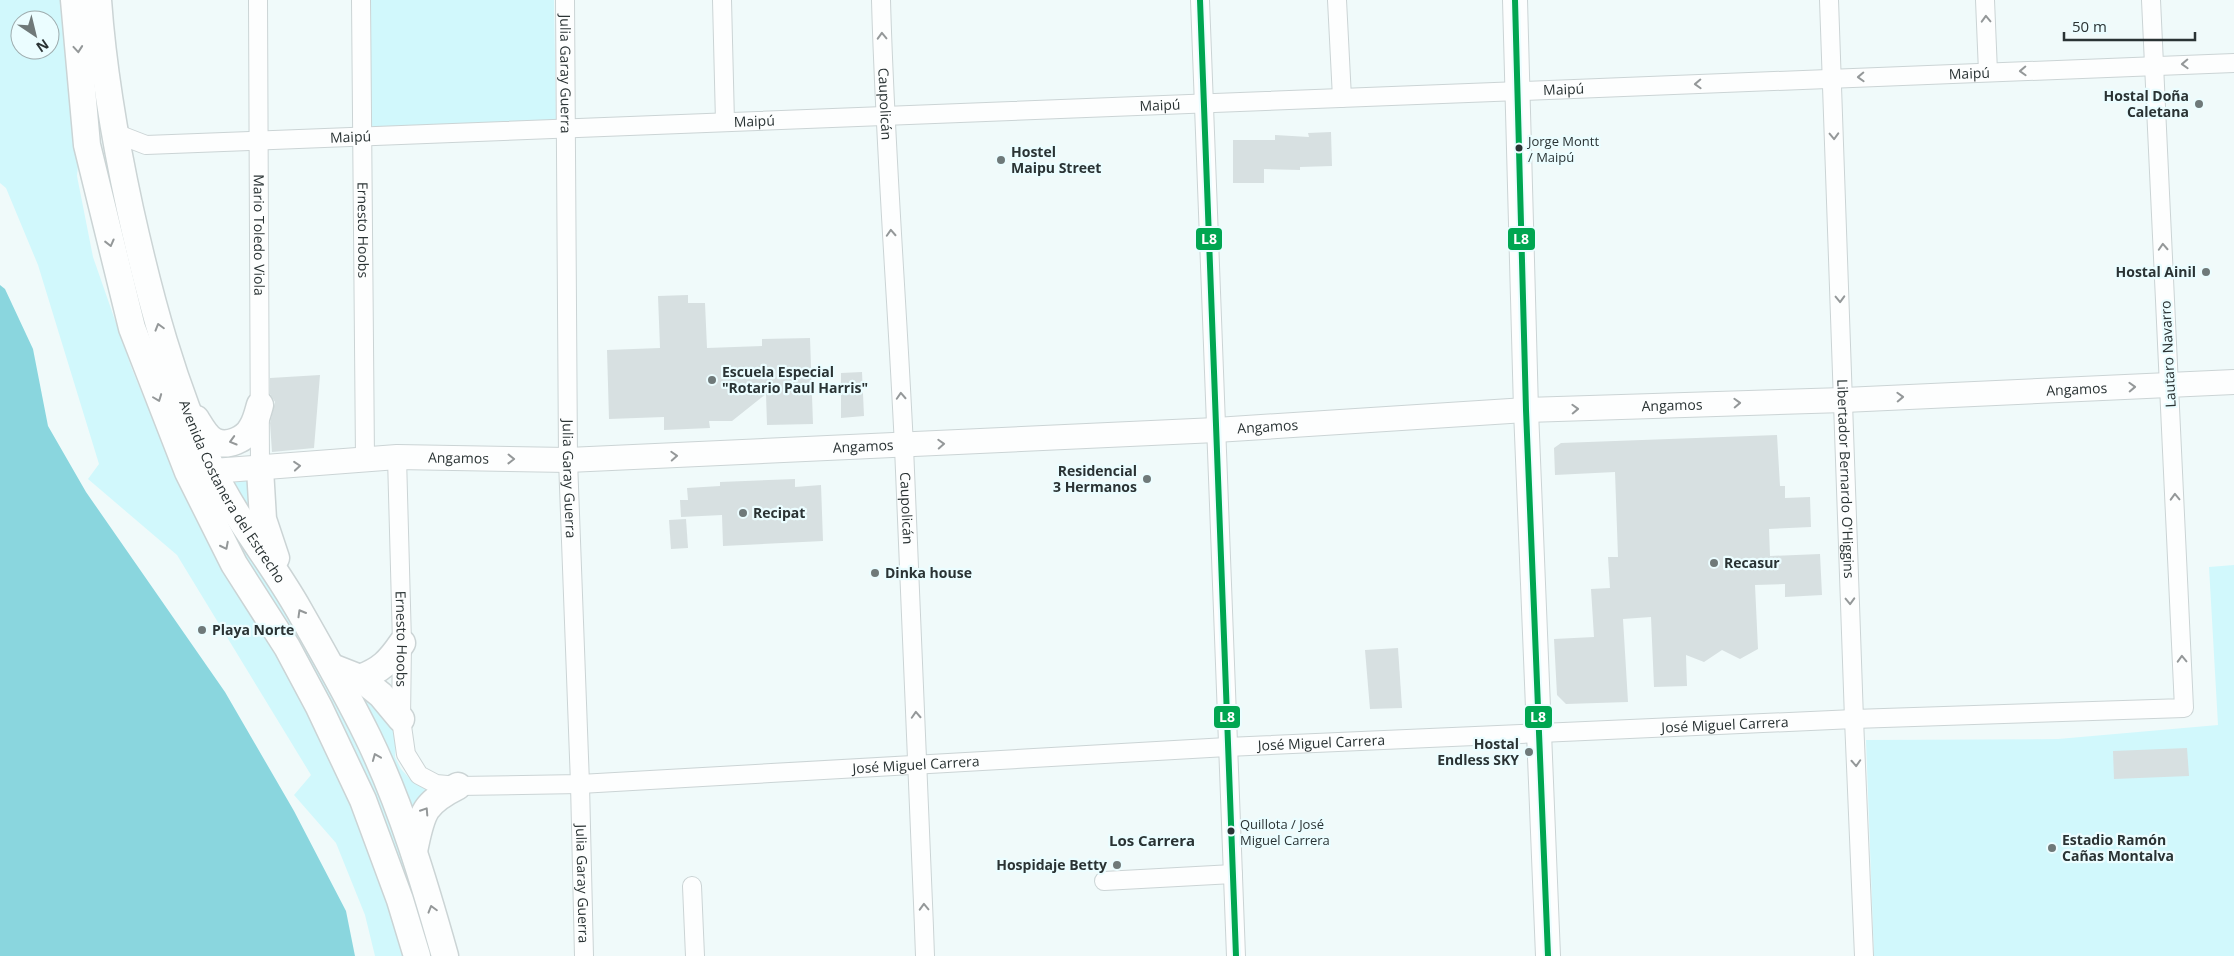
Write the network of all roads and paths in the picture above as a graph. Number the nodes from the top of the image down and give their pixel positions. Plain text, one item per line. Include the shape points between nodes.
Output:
1 (74, 0) edge
2 (98, 0) edge
3 (258, 0) edge
4 (361, 0) edge
5 (565, 0) edge
6 (722, 0) edge
7 (880, 0) edge
8 (1200, 0) edge
9 (1337, 0) edge
10 (1515, 0) edge
11 (1829, 0) edge
12 (1985, 0) edge
13 (2150, 0) edge
14 (2234, 62) edge
15 (2153, 66) junction
16 (1988, 72) junction
17 (1832, 79) junction
18 (1518, 91) junction
19 (1342, 98) junction
20 (1204, 103) junction
21 (884, 116) junction
22 (725, 122) junction
23 (566, 128) junction
24 (115, 133) junction
25 (361, 136) junction
26 (260, 140) junction
27 (146, 145) junction
28 (121, 167) junction
29 (103, 216) junction
30 (2234, 382) edge
31 (2170, 386) junction
32 (179, 390) junction
33 (1844, 400) junction
34 (260, 404) junction
35 (1526, 410) junction
36 (1216, 430) junction
37 (175, 443) junction
38 (904, 446) junction
39 (397, 458) junction
40 (365, 459) junction
41 (568, 460) junction
42 (260, 469) junction
43 (213, 471) junction
44 (285, 584) junction
45 (402, 644) junction
46 (332, 667) junction
47 (360, 678) junction
48 (2184, 708) joint
49 (401, 719) junction
50 (1854, 719) junction
51 (1538, 734) junction
52 (1228, 747) junction
53 (919, 764) junction
54 (580, 784) junction
55 (458, 786) junction
56 (414, 851) junction
57 (1233, 874) junction
58 (1104, 881) dead end
59 (692, 886) dead end
60 (417, 956) edge
61 (445, 956) edge
62 (584, 956) edge
63 (695, 956) edge
64 (925, 956) edge
65 (1236, 956) edge
66 (1548, 956) edge
67 (1864, 956) edge

1 -> 29 main road, Avenida Costanera del Estrecho via 87,144
2 - 24 main road, Avenida Costanera del Estrecho via 102,54
3 - 26 street, Mario Toledo Viola
4 - 25 street, Ernesto Hoobs
5 - 23 street, Julia Garay Guerra
6 - 22 street
21 -> 7 street, Caupolicán
8 - 20 street
9 - 19 street
10 - 18 street
11 - 17 street, Libertador Bernardo O'Higgins
16 -> 12 street
13 - 15 street, Lautaro Navarro
14 -> 15 street, Maipú
15 -> 16 street, Maipú
31 -> 15 street, Lautaro Navarro
16 -> 17 street, Maipú
17 -> 18 street, Maipú
17 -> 33 street, Libertador Bernardo O'Higgins
18 - 19 street, Maipú
18 - 35 street
19 - 20 street, Maipú
20 - 21 street, Maipú
20 - 36 street
21 - 22 street, Maipú
38 -> 21 street, Caupolicán
22 - 23 street, Maipú
23 - 25 street, Maipú
23 - 41 street, Julia Garay Guerra
24 - 27 street, Maipú
24 - 28 main road, Avenida Costanera del Estrecho
25 - 26 street, Maipú
25 - 40 street, Ernesto Hoobs
26 - 27 street, Maipú
26 - 34 street, Mario Toledo Viola
27 - 28 street
28 - 29 main road
32 -> 28 main road, Avenida Costanera del Estrecho via 148,292
29 -> 37 main road, Avenida Costanera del Estrecho via 132,328
30 - 31 street, Angamos
33 -> 31 street, Angamos
48 -> 31 street, Lautaro Navarro
34 -> 32 main road via 252,428 244,438 227,444 214,441 202,429
32 - 43 main road, Avenida Costanera del Estrecho
35 -> 33 street, Angamos
33 -> 50 street, Libertador Bernardo O'Higgins
34 - 42 street, Mario Toledo Viola
35 - 36 street, Angamos
35 - 51 street
38 -> 36 street, Angamos
36 - 52 street
37 - 43 main road
37 -> 60 main road, Avenida Costanera del Estrecho via 234,564 287,647 319,707 363,800
41 -> 38 street, Angamos
53 -> 38 street, Caupolicán
39 - 40 street, Angamos
39 -> 41 street, Angamos
39 - 45 street, Ernesto Hoobs
42 -> 40 street, Angamos
41 - 54 street, Julia Garay Guerra
42 - 43 street, Angamos
42 - 44 main road via 263,519
43 - 44 main road, Avenida Costanera del Estrecho via 255,544
46 -> 44 main road, Avenida Costanera del Estrecho
45 - 47 main road via 378,671
45 - 49 street, Ernesto Hoobs
46 - 47 main road
56 -> 46 main road, Avenida Costanera del Estrecho via 369,739
47 - 49 main road via 381,695
48 - 50 street, José Miguel Carrera
49 - 55 street, Ernesto Hoobs via 406,754 419,775 436,784
50 - 51 street, José Miguel Carrera
50 -> 67 street, Libertador Bernardo O'Higgins
51 - 52 street, José Miguel Carrera
51 - 66 street
52 - 53 street, José Miguel Carrera
52 - 57 street
53 - 54 street, José Miguel Carrera
64 -> 53 street, Caupolicán
54 - 55 street, José Miguel Carrera
54 - 62 street, Julia Garay Guerra
56 -> 55 main road via 421,816 440,794
61 -> 56 main road, Avenida Costanera del Estrecho
57 - 58 street
57 - 65 street
59 - 63 street

